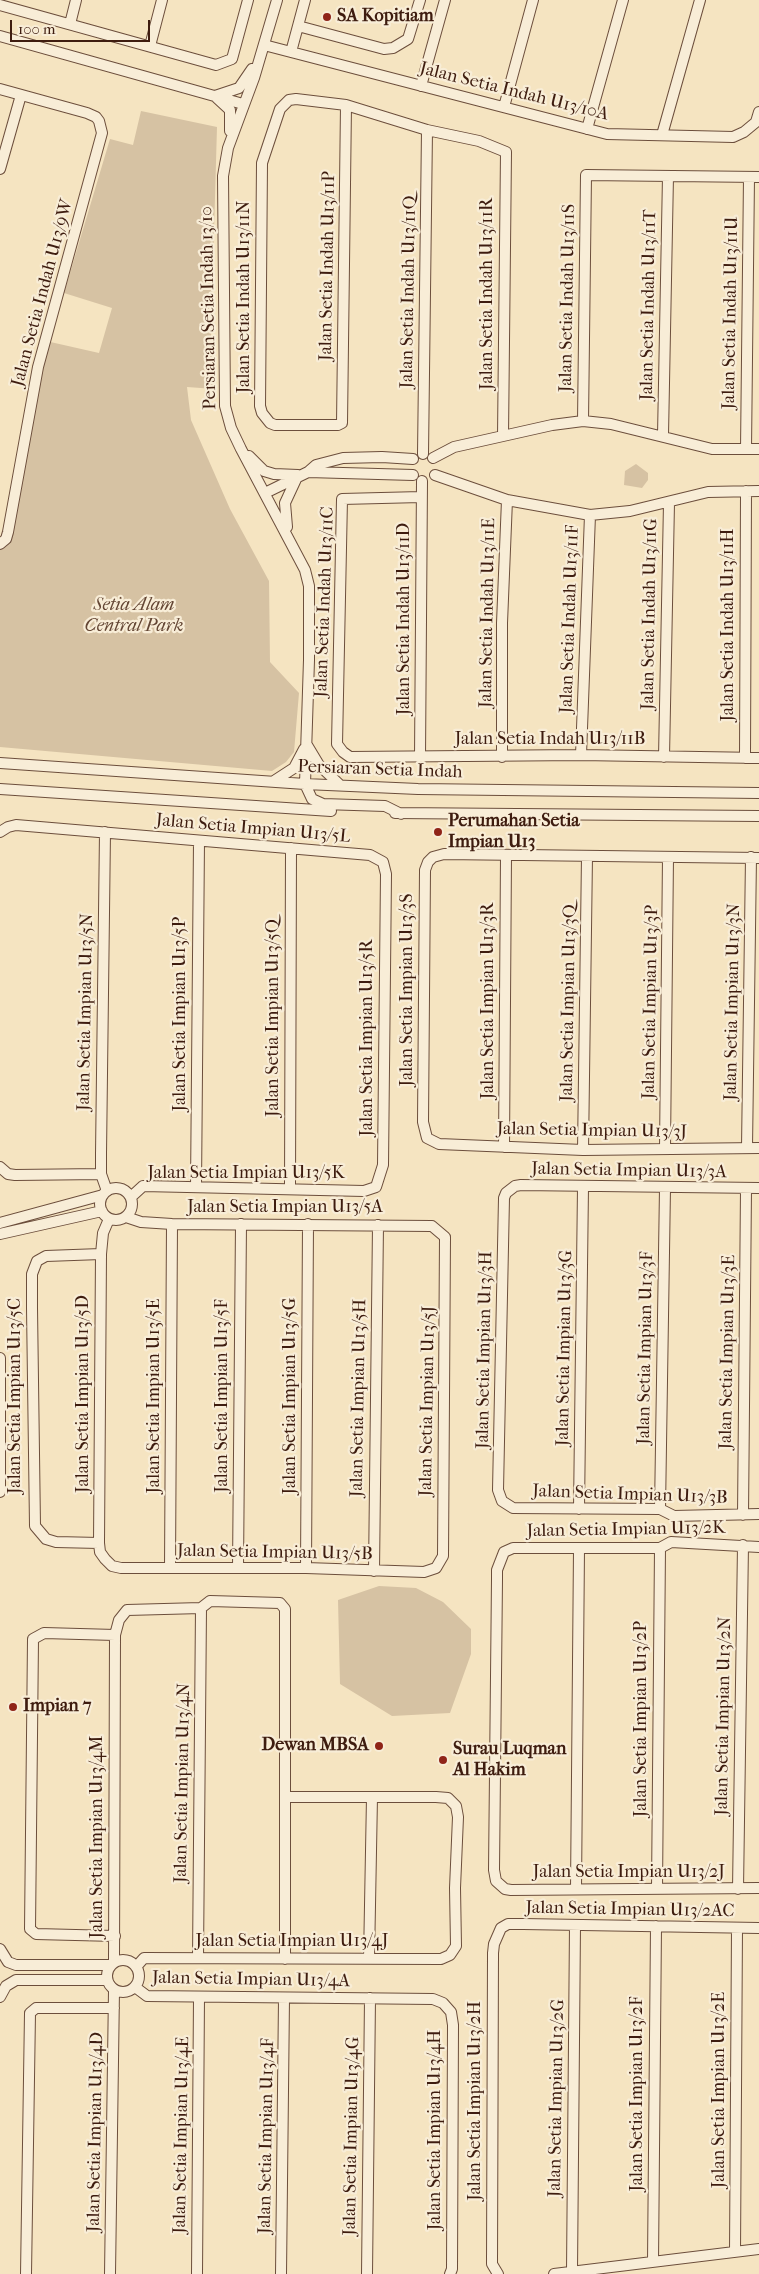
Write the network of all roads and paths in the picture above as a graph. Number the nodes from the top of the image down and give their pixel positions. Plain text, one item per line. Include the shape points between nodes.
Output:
1 (76, 0) edge
2 (162, 0) edge
3 (248, 0) edge
4 (276, 0) edge
5 (305, 0) edge
6 (420, 0) edge
7 (446, 0) edge
8 (534, 0) edge
9 (623, 0) edge
10 (700, 0) edge
11 (0, 5) edge
12 (70, 24) junction
13 (298, 26) junction
14 (0, 36) edge
15 (150, 46) junction
16 (263, 49) junction
17 (291, 52) junction
18 (421, 86) junction
19 (0, 89) edge
20 (21, 95) junction
21 (214, 96) junction
22 (243, 104) junction
23 (346, 105) junction
24 (504, 107) junction
25 (757, 117) edge
26 (587, 129) junction
27 (427, 130) junction
28 (662, 134) junction
29 (228, 148) junction
30 (0, 169) edge
31 (668, 176) junction
32 (754, 177) edge
33 (583, 422) junction
34 (338, 425) joint
35 (663, 435) junction
36 (503, 436) junction
37 (241, 449) junction
38 (746, 449) junction
39 (759, 449) edge
40 (428, 456) junction
41 (413, 460) junction
42 (303, 473) junction
43 (435, 475) junction
44 (417, 478) junction
45 (746, 491) junction
46 (759, 491) edge
47 (265, 493) junction
48 (422, 498) junction
49 (507, 500) junction
50 (669, 503) junction
51 (590, 515) junction
52 (289, 538) junction
53 (0, 544) edge
54 (306, 744) junction
55 (343, 752) joint
56 (581, 755) junction
57 (420, 757) junction
58 (502, 757) junction
59 (664, 757) junction
60 (745, 758) junction
61 (759, 758) edge
62 (0, 763) edge
63 (272, 782) junction
64 (305, 784) junction
65 (340, 785) junction
66 (0, 789) edge
67 (759, 793) edge
68 (401, 814) junction
69 (759, 816) edge
70 (0, 832) edge
71 (104, 832) junction
72 (199, 841) junction
73 (291, 848) junction
74 (506, 855) junction
75 (587, 856) junction
76 (668, 856) junction
77 (755, 858) edge
78 (386, 874) joint
79 (427, 1138) joint
80 (504, 1147) junction
81 (747, 1147) junction
82 (665, 1148) junction
83 (759, 1148) edge
84 (584, 1150) junction
85 (0, 1167) edge
86 (101, 1174) junction
87 (196, 1187) junction
88 (583, 1187) junction
89 (665, 1188) junction
90 (759, 1188) edge
91 (290, 1189) junction
92 (746, 1189) junction
93 (364, 1191) joint
94 (105, 1193) junction
95 (130, 1197) junction
96 (504, 1198) joint
97 (102, 1211) junction
98 (27, 1216) junction
99 (126, 1216) junction
100 (110, 1218) junction
101 (0, 1223) edge
102 (172, 1224) junction
103 (241, 1224) junction
104 (308, 1224) junction
105 (378, 1225) junction
106 (31, 1227) junction
107 (442, 1233) joint
108 (0, 1234) edge
109 (101, 1254) junction
110 (0, 1358) edge
111 (1, 1411) edge
112 (0, 1492) edge
113 (502, 1501) joint
114 (579, 1509) junction
115 (660, 1509) junction
116 (759, 1514) edge
117 (743, 1515) junction
118 (99, 1543) junction
119 (743, 1545) junction
120 (759, 1547) edge
121 (660, 1548) junction
122 (579, 1549) junction
123 (112, 1566) joint
124 (170, 1568) junction
125 (238, 1568) junction
126 (306, 1568) junction
127 (436, 1568) joint
128 (374, 1571) junction
129 (201, 1608) junction
130 (115, 1635) junction
131 (284, 1797) junction
132 (372, 1797) junction
133 (500, 1886) joint
134 (738, 1888) junction
135 (759, 1888) edge
136 (576, 1889) junction
137 (657, 1889) junction
138 (575, 1925) junction
139 (656, 1926) junction
140 (501, 1928) joint
141 (737, 1928) junction
142 (759, 1928) edge
143 (115, 1936) junction
144 (0, 1949) edge
145 (198, 1958) junction
146 (284, 1959) junction
147 (369, 1959) junction
148 (113, 1964) junction
149 (79, 1966) junction
150 (136, 1966) junction
151 (107, 1980) junction
152 (78, 1981) junction
153 (135, 1987) junction
154 (114, 1990) junction
155 (0, 1997) edge
156 (199, 1997) junction
157 (284, 1998) junction
158 (370, 1998) junction
159 (114, 2008) junction
160 (759, 2249) edge
161 (735, 2252) junction
162 (654, 2262) junction
163 (572, 2271) junction
164 (26, 2274) edge
165 (110, 2274) edge
166 (197, 2274) edge
167 (282, 2274) edge
168 (367, 2274) edge
169 (450, 2274) edge
170 (498, 2274) edge
171 (554, 2274) edge

1 - 12 street
2 - 15 street
3 - 15 street via 232,59 216,65
4 - 16 street, Persiaran Setia Indah 13/10
5 - 13 street
6 - 13 street via 408,39 401,45 384,49
7 - 18 street
8 - 24 street
9 - 26 street
10 - 28 street
11 - 12 street
12 - 15 street
13 - 17 street
14 - 21 street
16 - 17 street, Jalan Setia Indah U13/10A
16 - 21 street via 240,88
16 - 22 street, Persiaran Setia Indah 13/10
17 - 18 street, Jalan Setia Indah U13/10A
18 - 24 street, Jalan Setia Indah U13/10A
19 - 20 street
20 - 30 street
20 - 53 street, Jalan Setia Indah U13/9W via 96,117 101,127 101,138 38,368 8,532
21 - 22 street
21 - 29 street via 230,110
22 - 29 street, Persiaran Setia Indah 13/10
23 - 27 street
23 - 34 street, Jalan Setia Indah U13/11P via 342,423
23 - 34 street, Jalan Setia Indah U13/11N via 296,99 284,104 262,163 260,406 270,423 275,425
24 - 26 street, Jalan Setia Indah U13/10A
25 - 28 street, Jalan Setia Indah U13/10A via 744,132 733,137
26 - 28 street, Jalan Setia Indah U13/10A via 607,134
27 - 36 street, Jalan Setia Indah U13/11R via 479,141 506,152
27 - 40 street, Jalan Setia Indah U13/11Q
29 - 37 street, Persiaran Setia Indah 13/10 via 222,176 225,406
31 - 32 street
31 - 33 street, Jalan Setia Indah U13/11S via 586,175
31 - 35 street, Jalan Setia Indah U13/11T
32 - 38 street, Jalan Setia Indah U13/11U
33 - 35 street via 611,424
33 - 36 street
35 - 38 street via 712,449
36 - 40 street
37 - 42 street via 264,471
37 - 47 street, Persiaran Setia Indah 13/10
38 - 39 street
40 - 41 street
40 - 43 street via 437,468
41 - 42 street via 382,456 343,458 316,465
41 - 44 street via 410,467
42 - 44 street
42 - 47 street
42 - 52 street via 284,503
43 - 44 street via 429,480
43 - 49 street
44 - 48 street, Jalan Setia Indah U13/11D
45 - 46 street
45 - 50 street via 708,492
45 - 60 street, Jalan Setia Indah U13/11H
47 - 52 street, Persiaran Setia Indah 13/10
48 - 55 street, Jalan Setia Indah U13/11C via 342,500 337,744
48 - 57 street, Jalan Setia Indah U13/11D
49 - 51 street
49 - 58 street, Jalan Setia Indah U13/11E via 502,623
50 - 51 street
50 - 59 street, Jalan Setia Indah U13/11G
51 - 56 street, Jalan Setia Indah U13/11F
52 - 54 street, Persiaran Setia Indah 13/10 via 309,586
54 - 63 street via 294,768
54 - 64 street, Persiaran Setia Indah 13/10
54 - 65 street via 319,766
55 - 57 street, Jalan Setia Indah U13/11B via 350,757
56 - 58 street, Jalan Setia Indah U13/11B
56 - 59 street, Jalan Setia Indah U13/11B
57 - 58 street, Jalan Setia Indah U13/11B
59 - 60 street, Jalan Setia Indah U13/11B
60 - 61 street, Jalan Setia Indah U13/11B
62 - 63 street, Persiaran Setia Indah
63 - 64 street, Persiaran Setia Indah
64 - 65 street, Persiaran Setia Indah
64 - 68 street via 312,799 323,804 385,806
65 - 67 street, Persiaran Setia Indah via 418,789
66 - 68 street
68 - 69 street
70 - 71 street, Jalan Setia Impian U13/5L via 16,825
71 - 72 street, Jalan Setia Impian U13/5L
71 - 86 street, Jalan Setia Impian U13/5N
72 - 73 street, Jalan Setia Impian U13/5L
72 - 87 street, Jalan Setia Impian U13/5P
73 - 78 street, Jalan Setia Impian U13/5L via 376,856 384,862
73 - 91 street, Jalan Setia Impian U13/5Q
74 - 75 street
74 - 79 street, Jalan Setia Impian U13/3S via 444,854 433,857 425,870 423,1122
74 - 80 street, Jalan Setia Impian U13/3R
75 - 76 street
75 - 84 street, Jalan Setia Impian U13/3Q
76 - 77 street
76 - 82 street, Jalan Setia Impian U13/3P
77 - 81 street, Jalan Setia Impian U13/3N
78 - 93 street, Jalan Setia Impian U13/5R via 384,1165 376,1187
79 - 80 street, Jalan Setia Impian U13/3J via 439,1144
80 - 84 street, Jalan Setia Impian U13/3J
81 - 82 street, Jalan Setia Impian U13/3J
81 - 83 street, Jalan Setia Impian U13/3J
82 - 84 street, Jalan Setia Impian U13/3J
85 - 86 street via 14,1175
86 - 94 street, Jalan Setia Impian U13/5N
87 - 91 street, Jalan Setia Impian U13/5K
87 - 95 street, Jalan Setia Impian U13/5K via 143,1186
88 - 89 street, Jalan Setia Impian U13/3A
88 - 96 street, Jalan Setia Impian U13/3A via 521,1185 510,1189
88 - 114 street, Jalan Setia Impian U13/3G
89 - 92 street, Jalan Setia Impian U13/3A
89 - 115 street, Jalan Setia Impian U13/3F
90 - 92 street, Jalan Setia Impian U13/3A
91 - 93 street, Jalan Setia Impian U13/5K
92 - 117 street, Jalan Setia Impian U13/3E
94 - 95 street via 112,1188 123,1189
94 - 97 street via 100,1200
94 - 98 street
95 - 99 street via 132,1207
96 - 113 street, Jalan Setia Impian U13/3H via 498,1490
97 - 100 street
97 - 106 street
98 - 101 street
98 - 106 street
99 - 100 street via 118,1220
99 - 102 street, Jalan Setia Impian U13/5A via 141,1222
100 - 109 street, Jalan Setia Impian U13/5D via 103,1233
102 - 103 street, Jalan Setia Impian U13/5A
102 - 124 street, Jalan Setia Impian U13/5E
103 - 104 street, Jalan Setia Impian U13/5A
103 - 125 street, Jalan Setia Impian U13/5F
104 - 105 street, Jalan Setia Impian U13/5A
104 - 126 street, Jalan Setia Impian U13/5G
105 - 107 street, Jalan Setia Impian U13/5A via 432,1226
105 - 128 street, Jalan Setia Impian U13/5H
106 - 108 street
107 - 127 street, Jalan Setia Impian U13/5J via 447,1242 442,1556
109 - 118 street, Jalan Setia Impian U13/5D
109 - 118 street, Jalan Setia Impian U13/5C via 46,1256 34,1266 32,1274 35,1526 46,1539 56,1542
110 - 111 street
111 - 112 street
113 - 114 street, Jalan Setia Impian U13/3B via 513,1508
114 - 115 street, Jalan Setia Impian U13/3B
115 - 117 street, Jalan Setia Impian U13/3B via 674,1516
116 - 117 street, Jalan Setia Impian U13/3B
118 - 123 street, Jalan Setia Impian U13/5D via 100,1552
119 - 120 street, Jalan Setia Impian U13/2K
119 - 121 street, Jalan Setia Impian U13/2K via 671,1542
119 - 134 street, Jalan Setia Impian U13/2N
121 - 122 street, Jalan Setia Impian U13/2K
121 - 137 street, Jalan Setia Impian U13/2P
122 - 133 street, Jalan Setia Impian U13/2K via 514,1548 504,1552 500,1561 497,1579 494,1870
122 - 136 street
123 - 124 street, Jalan Setia Impian U13/5B
124 - 125 street, Jalan Setia Impian U13/5B
125 - 126 street, Jalan Setia Impian U13/5B
126 - 128 street, Jalan Setia Impian U13/5B
127 - 128 street, Jalan Setia Impian U13/5B via 424,1572
129 - 130 street, Jalan Setia Impian U13/4M via 127,1610 119,1620
129 - 131 street via 210,1601 280,1602 286,1609
129 - 145 street, Jalan Setia Impian U13/4N
130 - 143 street, Jalan Setia Impian U13/4M
130 - 143 street via 44,1633 33,1639 30,1929 36,1934
131 - 132 street
131 - 146 street
132 - 147 street
132 - 147 street, Jalan Setia Impian U13/4J via 448,1798 456,1806 456,1946 450,1955 441,1959
133 - 136 street, Jalan Setia Impian U13/2J via 510,1890
134 - 135 street, Jalan Setia Impian U13/2J
134 - 137 street, Jalan Setia Impian U13/2J
136 - 137 street, Jalan Setia Impian U13/2J
138 - 139 street, Jalan Setia Impian U13/2AC
138 - 140 street, Jalan Setia Impian U13/2AC via 508,1924
138 - 163 street, Jalan Setia Impian U13/2G
139 - 141 street, Jalan Setia Impian U13/2AC
139 - 162 street, Jalan Setia Impian U13/2F
140 - 170 street, Jalan Setia Impian U13/2H via 493,1953 492,2264
141 - 142 street, Jalan Setia Impian U13/2AC
141 - 161 street, Jalan Setia Impian U13/2E
143 - 148 street, Jalan Setia Impian U13/4M
144 - 149 street via 8,1962 16,1965
145 - 146 street, Jalan Setia Impian U13/4J
145 - 150 street, Jalan Setia Impian U13/4J via 144,1958
146 - 147 street, Jalan Setia Impian U13/4J
148 - 149 street
148 - 150 street via 128,1960
148 - 151 street via 107,1972
149 - 152 street
150 - 153 street via 139,1979
151 - 152 street
151 - 154 street
152 - 155 street via 16,1980 6,1986
153 - 154 street via 126,1992
153 - 156 street, Jalan Setia Impian U13/4A via 147,1996
154 - 159 street, Jalan Setia Impian U13/4D
156 - 157 street, Jalan Setia Impian U13/4A
156 - 166 street, Jalan Setia Impian U13/4E
157 - 158 street, Jalan Setia Impian U13/4A
157 - 167 street, Jalan Setia Impian U13/4F
158 - 168 street, Jalan Setia Impian U13/4G
158 - 169 street, Jalan Setia Impian U13/4H via 433,1999 443,2003 451,2012
159 - 164 street via 36,2008 30,2013
159 - 165 street, Jalan Setia Impian U13/4D
160 - 161 street
161 - 162 street
162 - 163 street
163 - 171 street

